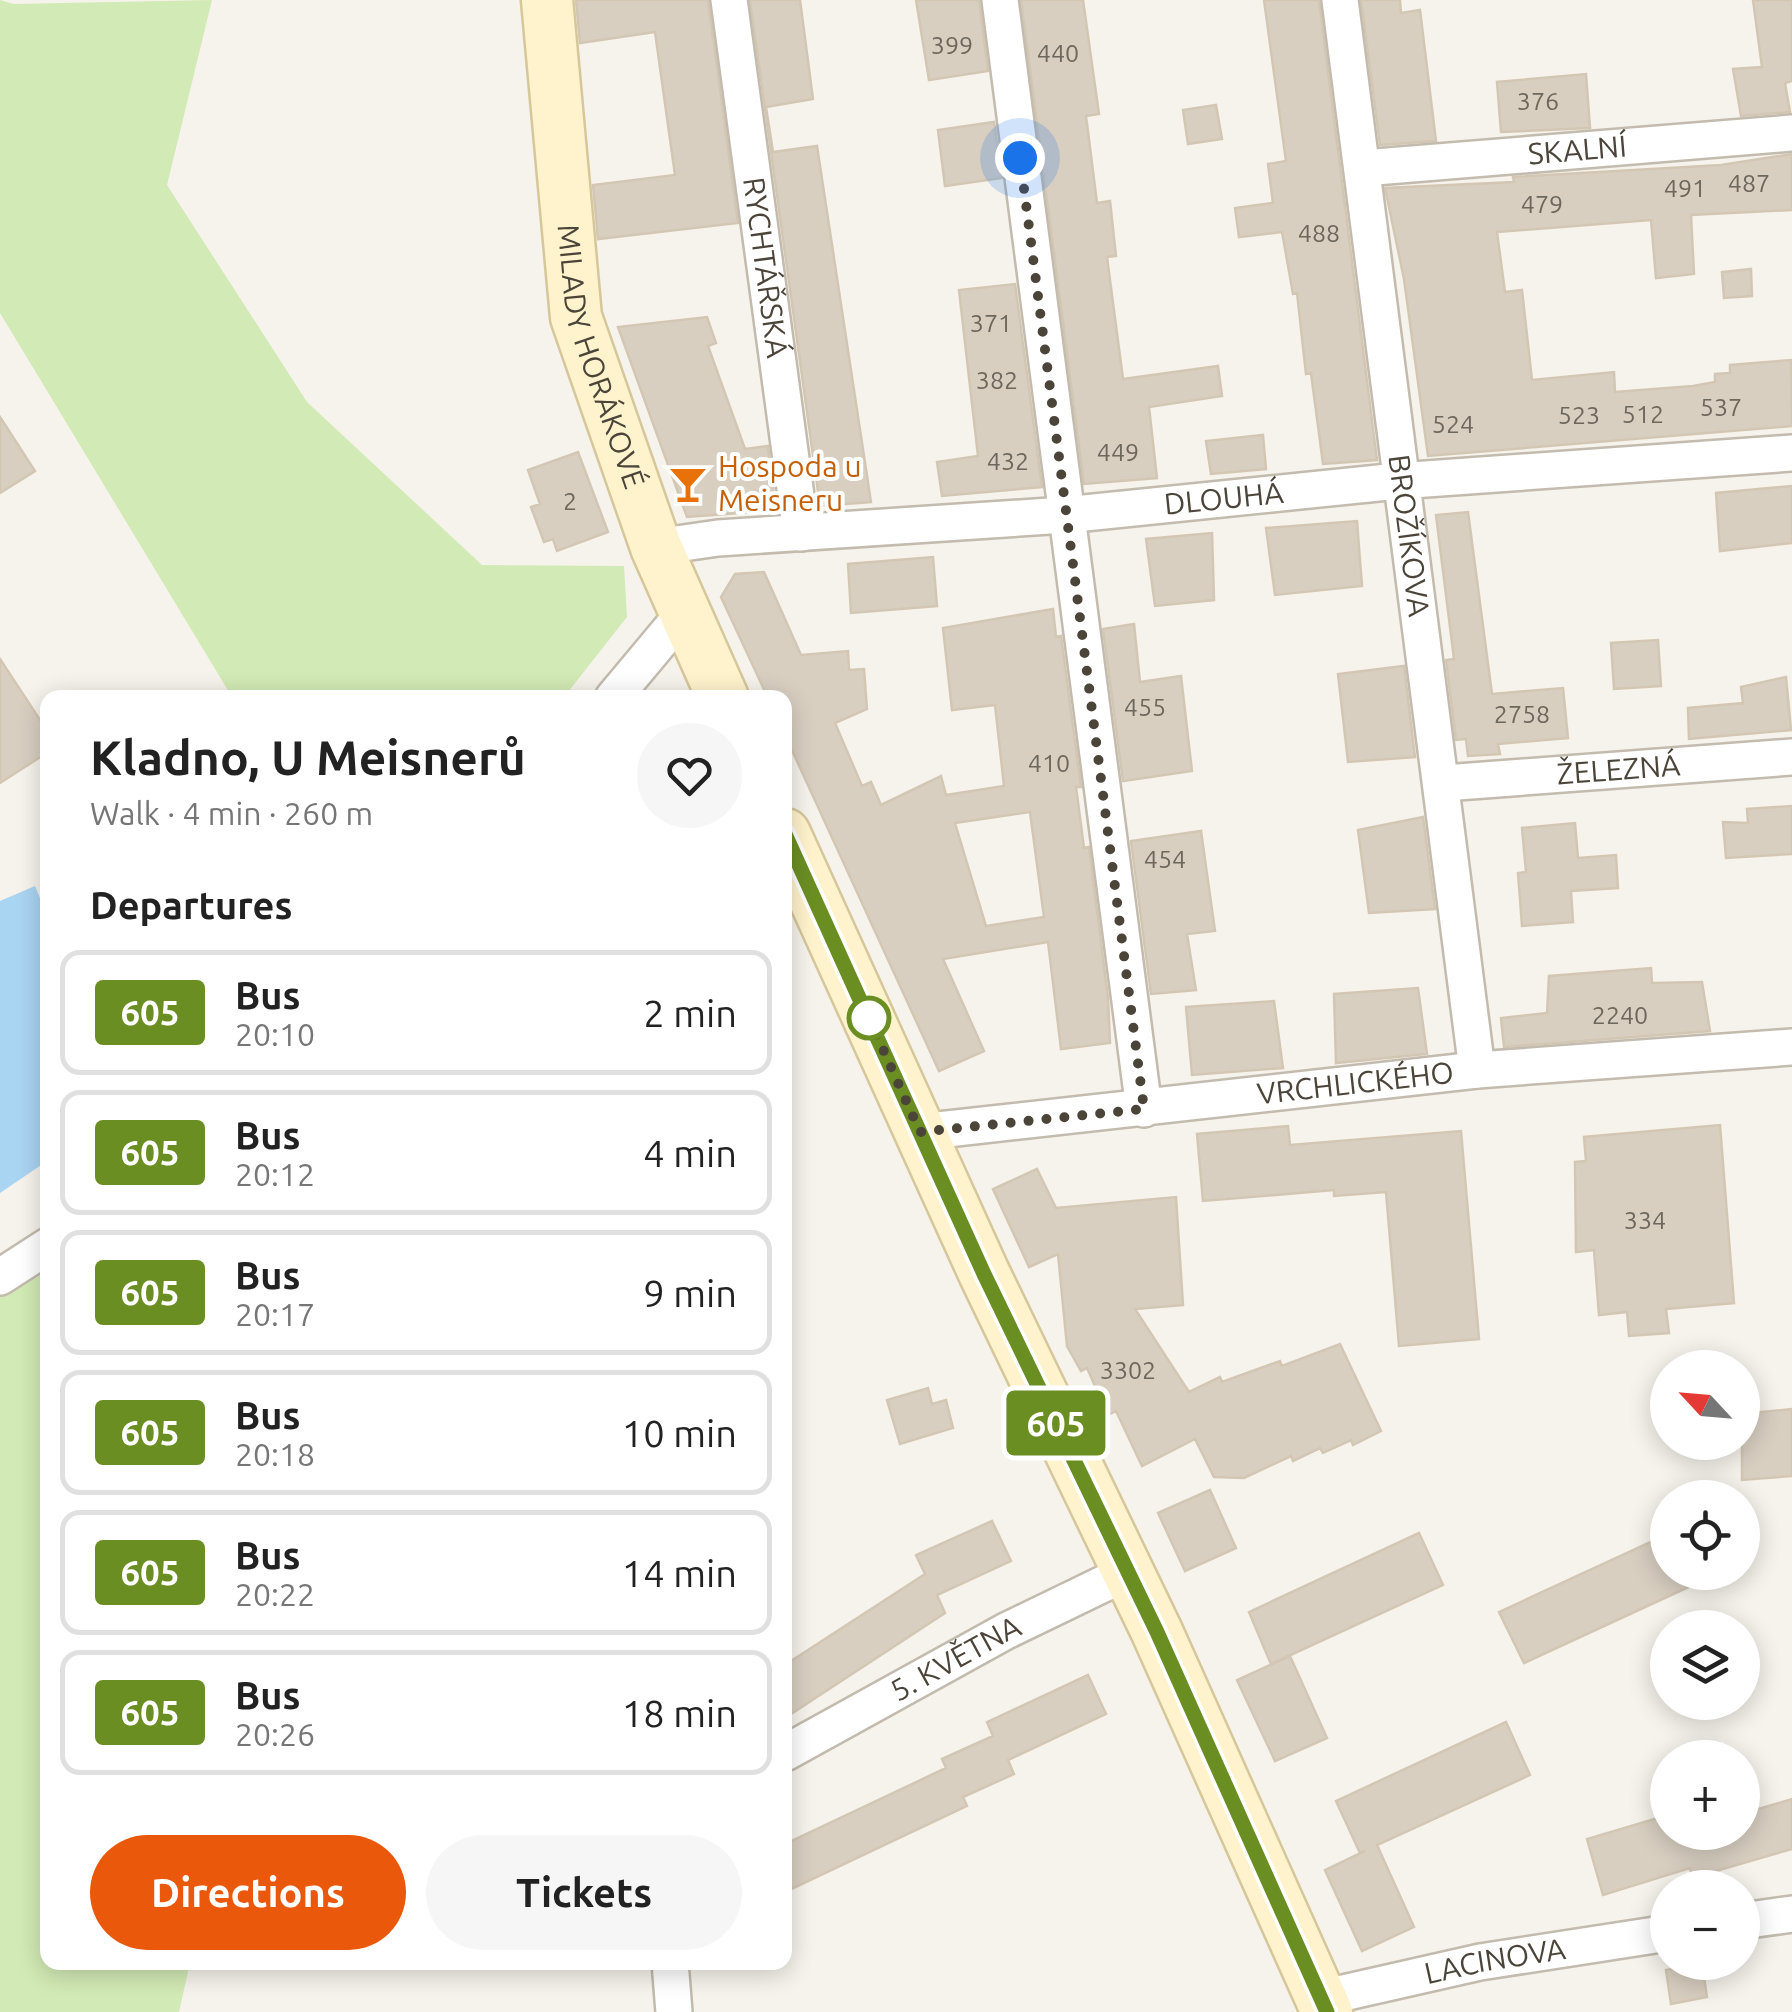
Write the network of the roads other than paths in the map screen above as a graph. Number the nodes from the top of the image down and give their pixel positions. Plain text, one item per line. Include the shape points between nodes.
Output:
1 (547, 0) edge
2 (729, 0) edge
3 (1000, 0) edge
4 (1340, 0) edge
5 (1792, 134) edge
6 (1364, 168) junction
7 (1792, 453) edge
8 (1398, 481) junction
9 (1065, 514) junction
10 (801, 533) junction
11 (656, 547) junction
12 (684, 614) junction
13 (620, 690) edge
14 (719, 690) edge
15 (1792, 757) edge
16 (1444, 783) junction
17 (792, 849) edge
18 (1792, 1047) edge
19 (1477, 1070) junction
20 (1144, 1109) junction
21 (920, 1132) junction
22 (40, 1251) edge
23 (0, 1277) edge
24 (1128, 1572) junction
25 (792, 1748) edge
26 (1792, 1914) edge
27 (1760, 1918) edge
28 (1650, 1937) edge
29 (671, 1970) edge
30 (1324, 2005) edge
31 (674, 2012) edge

1 - 11 main road, MILADY HORÁKOVÉ via 576,317
2 - 10 street, RYCHTÁŘSKÁ
3 - 9 street
4 - 6 street, BROŽÍKOVA
5 - 6 street, SKALNÍ
6 - 8 street, BROŽÍKOVA
7 - 8 street, DLOUHÁ
8 - 9 street, DLOUHÁ
8 - 16 street, BROŽÍKOVA
9 - 10 street, DLOUHÁ
9 - 20 street
10 - 11 street, DLOUHÁ
11 - 12 main road, MILADY HORÁKOVÉ
12 - 13 street
12 - 14 main road, MILADY HORÁKOVÉ
15 - 16 street, ŽELEZNÁ
16 - 19 street, BROŽÍKOVA
17 - 21 main road
18 - 19 street, VRCHLICKÉHO
19 - 20 street, VRCHLICKÉHO
20 - 21 street, VRCHLICKÉHO
21 - 24 main road
22 - 23 street
24 - 25 street, 5. KVĚTNA
24 - 30 main road
26 - 27 street
28 - 30 street, LACINOVA via 1480,1962
29 - 31 street

